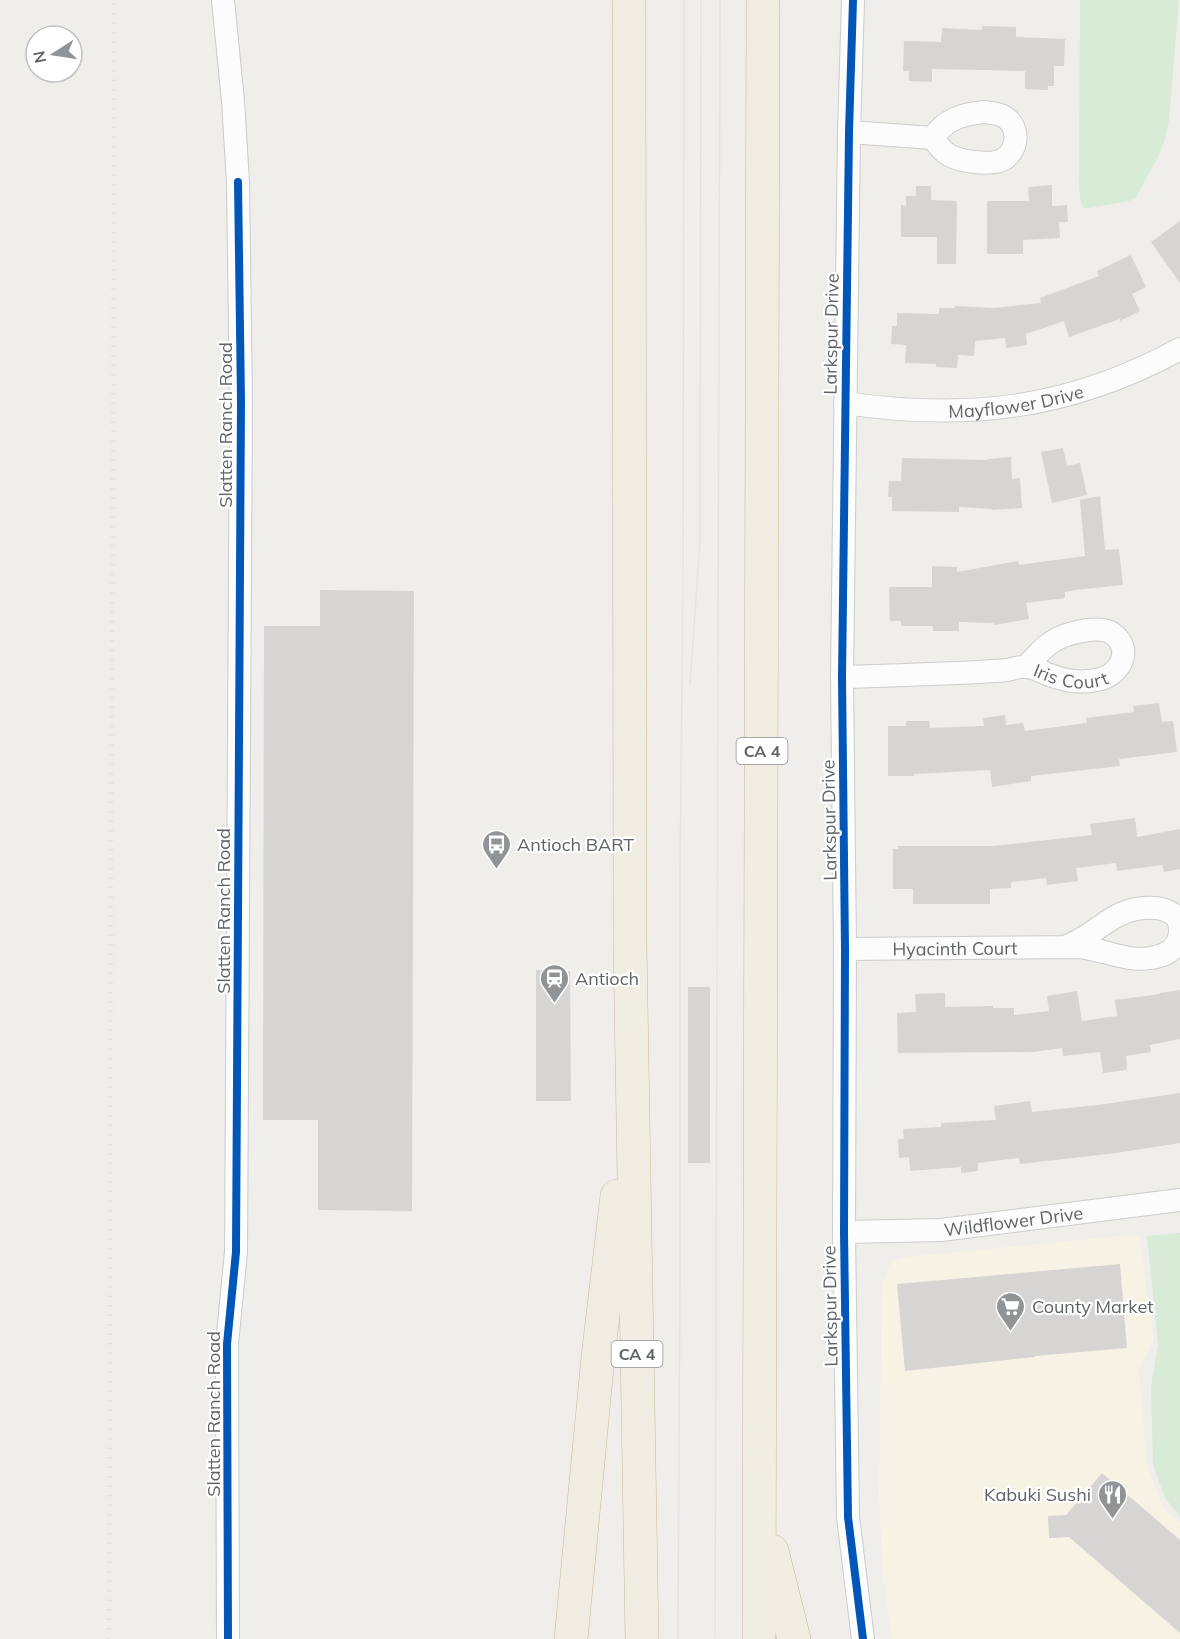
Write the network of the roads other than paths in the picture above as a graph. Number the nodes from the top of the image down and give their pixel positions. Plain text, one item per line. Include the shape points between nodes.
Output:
1 (224, 0) edge
2 (630, 0) edge
3 (763, 0) edge
4 (853, 0) edge
5 (849, 132) junction
6 (933, 138) dead end
7 (1180, 349) edge
8 (845, 403) junction
9 (1025, 667) dead end
10 (842, 677) junction
11 (1064, 947) dead end
12 (845, 949) junction
13 (632, 1069) junction
14 (1180, 1200) edge
15 (844, 1232) junction
16 (760, 1503) junction
17 (228, 1639) edge
18 (571, 1639) edge
19 (642, 1639) edge
20 (759, 1639) edge
21 (794, 1639) edge
22 (863, 1639) edge

1 - 17 street, Slatten Ranch Road via 238,182 241,401 236,1252 227,1344
2 - 13 highway, CA 4
3 - 16 highway, CA 4
4 - 5 street, Larkspur Drive
5 - 6 street
5 - 8 street, Larkspur Drive
7 - 8 street, Mayflower Drive via 1099,386 1015,406 945,412
8 - 10 street, Larkspur Drive
9 - 10 street, Iris Court
10 - 12 street, Larkspur Drive
11 - 12 street, Hyacinth Court
12 - 15 street, Larkspur Drive
13 - 18 highway via 598,1357
13 - 19 highway, CA 4
14 - 15 street, Wildflower Drive via 941,1230
15 - 22 street, Larkspur Drive via 848,1517
16 - 20 highway, CA 4
16 - 21 highway

